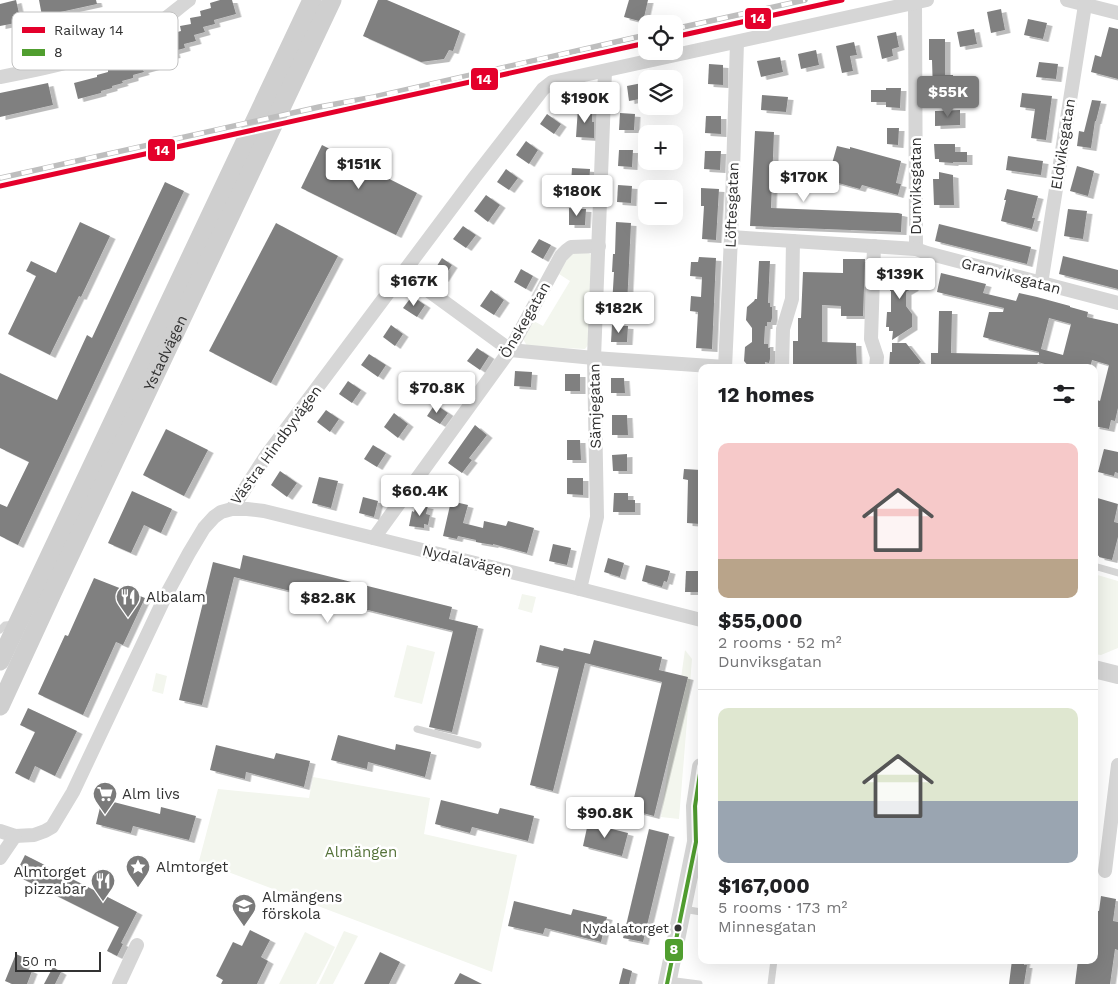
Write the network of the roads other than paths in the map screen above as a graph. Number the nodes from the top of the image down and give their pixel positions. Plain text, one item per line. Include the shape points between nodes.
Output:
1 (189, 0) edge
2 (312, 0) edge
3 (332, 0) edge
4 (1067, 0) edge
5 (921, 1) edge
6 (1085, 4) junction
7 (173, 12) edge
8 (1118, 13) edge
9 (737, 42) junction
10 (34, 70) edge
11 (605, 71) junction
12 (0, 78) edge
13 (731, 237) junction
14 (793, 241) junction
15 (599, 246) junction
16 (874, 246) junction
17 (916, 249) junction
18 (404, 272) junction
19 (1041, 284) junction
20 (1118, 303) edge
21 (510, 350) junction
22 (594, 358) junction
23 (725, 364) edge
24 (782, 364) edge
25 (876, 364) edge
26 (698, 365) edge
27 (232, 509) junction
28 (374, 538) junction
29 (1098, 567) edge
30 (1118, 573) edge
31 (580, 589) junction
32 (698, 619) edge
33 (9, 627) edge
34 (0, 661) edge
35 (1098, 670) edge
36 (1118, 675) edge
37 (0, 706) edge
38 (417, 729) dead end
39 (478, 745) dead end
40 (1118, 765) edge
41 (698, 786) edge
42 (698, 827) edge
43 (0, 831) edge
44 (15, 836) junction
45 (698, 839) edge
46 (0, 858) edge
47 (1106, 871) dead end
48 (683, 909) junction
49 (698, 912) edge
50 (137, 945) dead end
51 (774, 964) edge
52 (667, 982) edge
53 (119, 984) edge
54 (699, 984) edge
55 (771, 984) edge

1 - 7 street
2 - 33 main road, Ystadvägen
3 - 37 main road, Ystadvägen
4 - 6 street
5 - 9 street
5 - 17 street, Dunviksgatan
6 - 8 street
6 - 19 street, Eldviksgatan
9 - 11 street
9 - 13 street, Löftesgatan
10 - 12 street
11 - 15 street, Sämjegatan
11 - 18 street, Västra Hindbyvägen via 552,82 543,89
13 - 14 street, Granviksgatan
13 - 23 street, Löftesgatan
14 - 16 street, Granviksgatan
14 - 24 street via 792,298 783,329
15 - 21 street, Önskegatan via 567,250
15 - 22 street, Sämjegatan
16 - 17 street, Granviksgatan
16 - 25 street via 871,338
17 - 19 street, Granviksgatan
18 - 21 street
18 - 27 street, Västra Hindbyvägen via 266,456
19 - 20 street, Granviksgatan
21 - 22 street
21 - 28 street, Önskegatan
22 - 26 street
22 - 31 street, Sämjegatan via 597,517
27 - 28 street, Nydalavägen via 264,511
27 - 44 street, Västra Hindbyvägen via 214,517 189,553 73,792 52,827 34,835
28 - 31 street, Nydalavägen
29 - 30 lane
31 - 32 street, Nydalavägen
33 - 34 main road, Ystadvägen
35 - 36 street
38 - 39 lane
40 - 47 street
41 - 42 street via 695,806
43 - 44 street, Västra Hindbyvägen
44 - 46 street
45 - 48 street
48 - 49 lane
48 - 52 street
50 - 53 street
51 - 55 lane
52 - 54 lane

